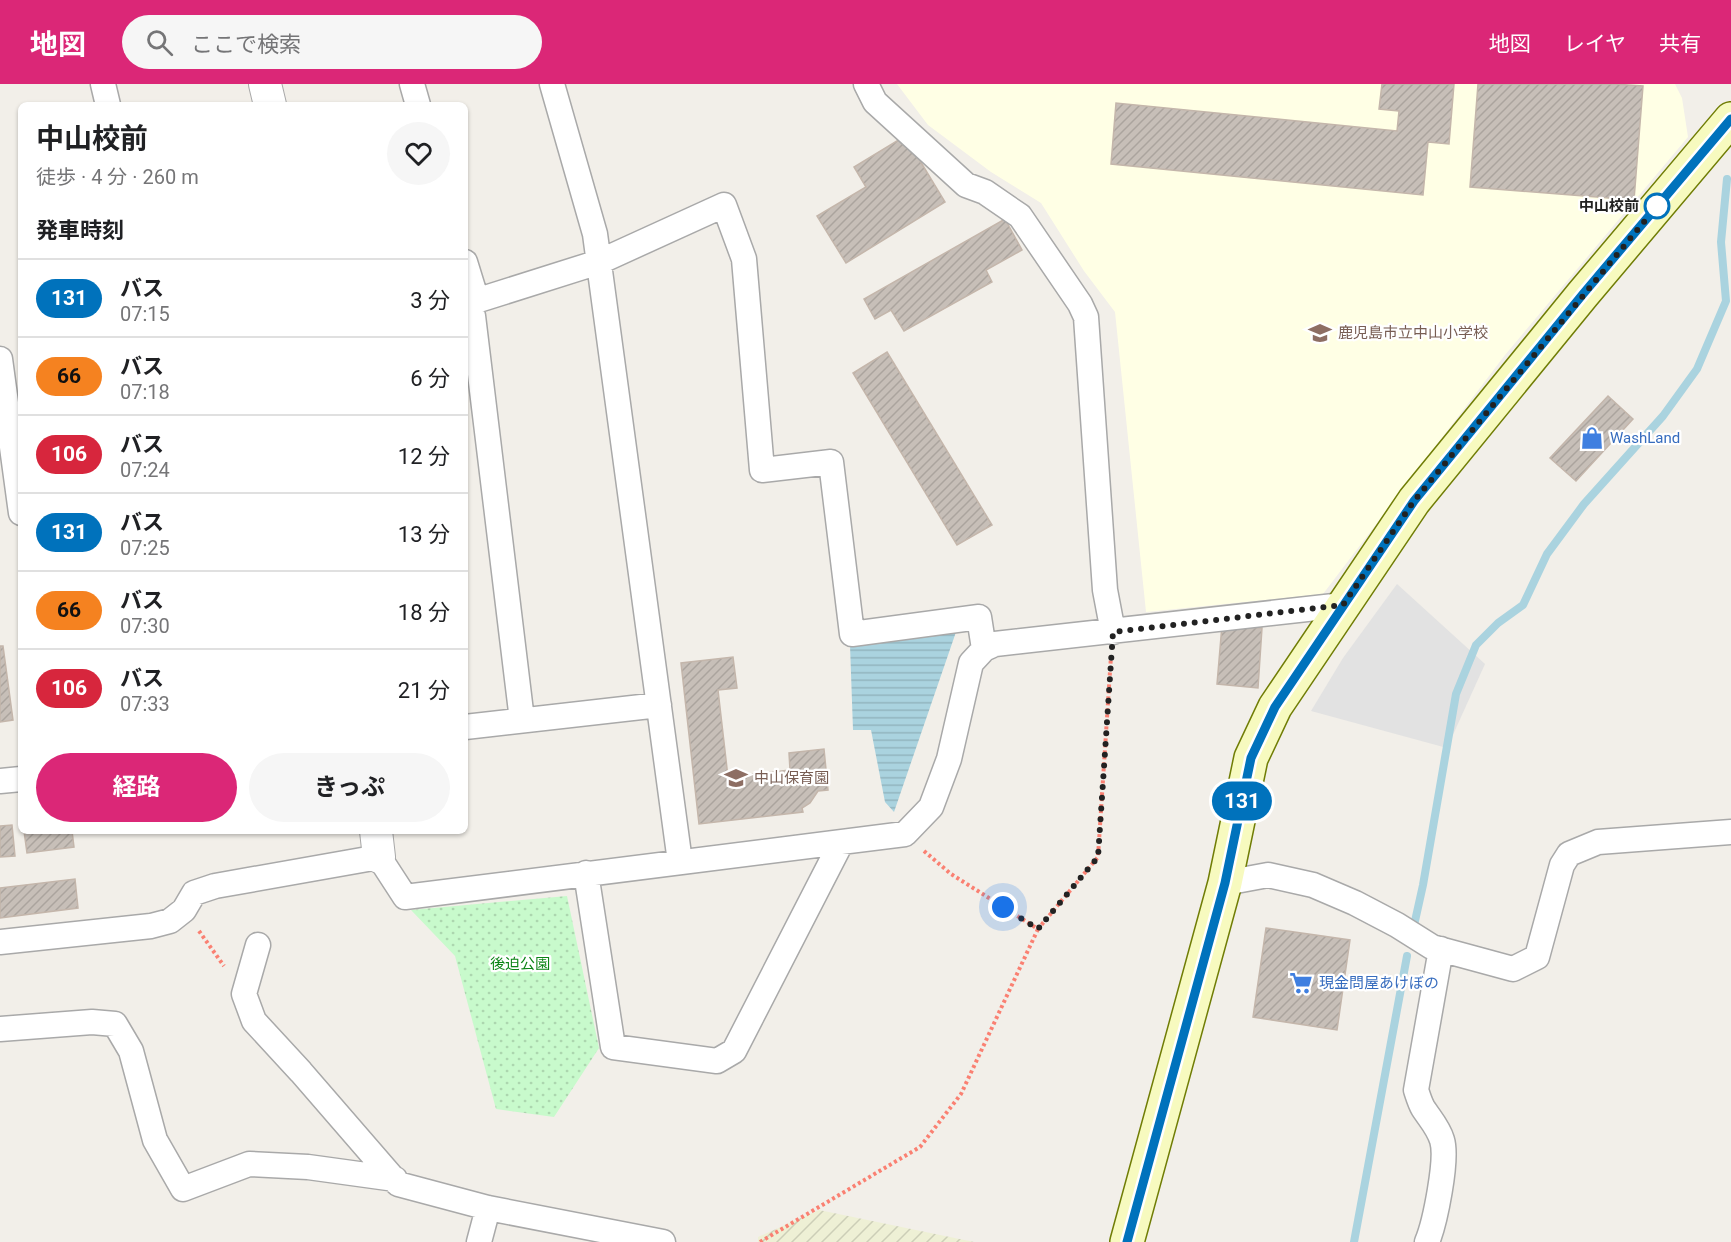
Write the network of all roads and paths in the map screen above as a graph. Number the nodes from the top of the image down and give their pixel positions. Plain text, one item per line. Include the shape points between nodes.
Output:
1 (103, 84) edge
2 (266, 84) edge
3 (412, 84) edge
4 (552, 84) edge
5 (866, 84) edge
6 (107, 102) edge
7 (269, 102) edge
8 (417, 102) edge
9 (1731, 119) edge
10 (599, 262) junction
11 (469, 303) edge
12 (0, 359) edge
13 (18, 491) edge
14 (1343, 605) junction
15 (1113, 632) junction
16 (984, 649) junction
17 (659, 705) junction
18 (522, 720) junction
19 (468, 727) edge
20 (18, 779) edge
21 (0, 782) edge
22 (1731, 832) edge
23 (904, 834) junction
24 (841, 843) junction
25 (378, 844) edge
26 (680, 862) junction
27 (586, 873) junction
28 (1225, 883) junction
29 (184, 910) junction
30 (1038, 929) junction
31 (0, 942) edge
32 (258, 945) dead end
33 (1441, 949) junction
34 (243, 994) junction
35 (0, 1029) edge
36 (395, 1179) junction
37 (488, 1208) junction
38 (479, 1242) edge
39 (663, 1242) edge
40 (760, 1242) edge
41 (1127, 1242) edge
42 (1427, 1242) edge

1 - 6 street
2 - 7 street
3 - 8 street
4 - 10 street via 595,234
5 - 15 street via 875,102 966,185 985,192 1020,216 1086,317 1106,591
9 - 14 main road via 1414,501
10 - 11 street
10 - 16 street via 724,205 744,259 762,470 831,462 852,634 979,617
10 - 17 street
11 - 18 street
12 - 13 street
14 - 15 street
14 - 28 main road via 1275,707 1251,758
15 - 16 street via 995,644
15 - 30 path via 1098,857
16 - 23 street via 970,663 949,759 931,807
17 - 18 street
17 - 26 street
18 - 19 street
20 - 21 street
22 - 33 street via 1598,842 1569,854 1562,865 1537,957 1513,969
23 - 24 street
23 - 30 path via 951,874
24 - 26 street
24 - 27 street via 734,1051 717,1061 613,1047
25 - 27 street via 405,897
25 - 29 street via 215,886 195,893
26 - 27 street
28 - 33 street via 1268,875 1313,885
28 - 41 main road
29 - 31 street via 170,921 151,926
29 - 34 path
30 - 40 path via 961,1094 921,1147
32 - 34 street
33 - 42 street via 1416,1090 1443,1143 1441,1183
34 - 36 street via 254,1021
35 - 36 street via 115,1024 132,1051 155,1140 183,1190 249,1164 308,1167
36 - 37 street via 398,1184
37 - 38 street
37 - 39 street

